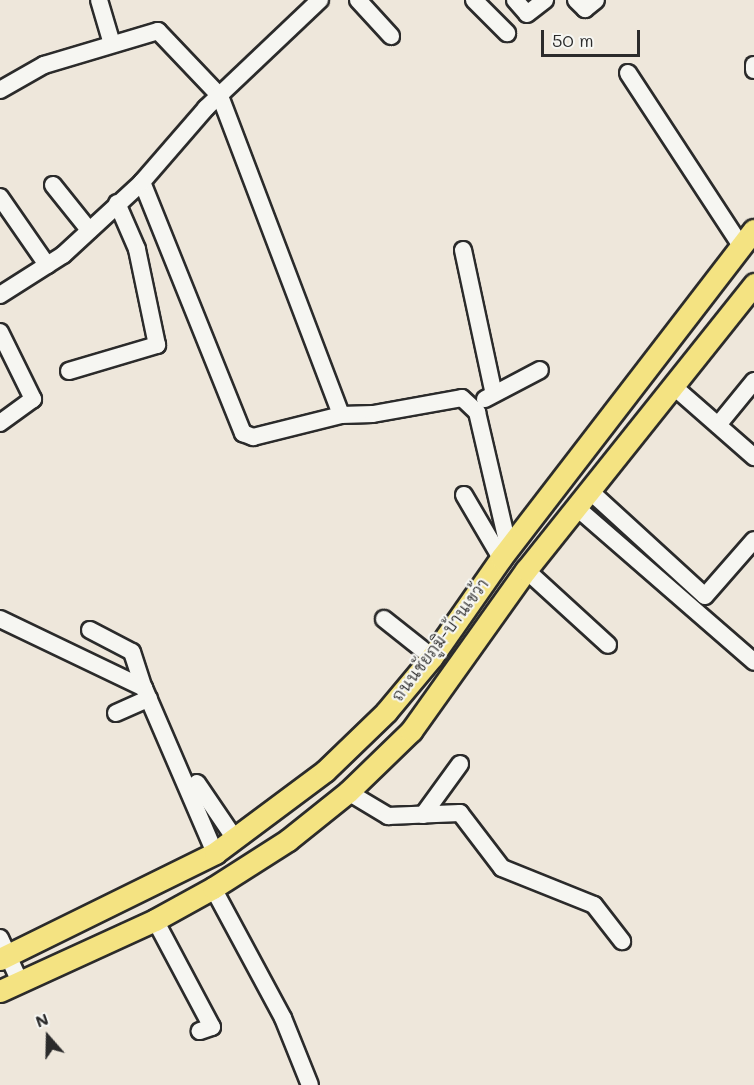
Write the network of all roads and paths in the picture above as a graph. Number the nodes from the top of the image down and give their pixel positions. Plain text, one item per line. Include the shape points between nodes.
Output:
1 (99, 0) edge
2 (320, 0) edge
3 (358, 0) edge
4 (474, 0) edge
5 (515, 0) edge
6 (545, 0) edge
7 (576, 0) edge
8 (596, 0) edge
9 (302, 7) edge
10 (507, 33) dead end
11 (391, 36) dead end
12 (112, 44) junction
13 (754, 66) edge
14 (754, 70) edge
15 (628, 73) dead end
16 (0, 90) edge
17 (219, 96) junction
18 (142, 182) junction
19 (53, 185) dead end
20 (1, 202) edge
21 (117, 203) junction
22 (89, 230) junction
23 (748, 238) edge
24 (463, 250) dead end
25 (47, 265) junction
26 (754, 284) edge
27 (0, 295) edge
28 (0, 332) edge
29 (540, 370) dead end
30 (69, 371) dead end
31 (754, 381) edge
32 (673, 386) junction
33 (494, 394) junction
34 (474, 405) junction
35 (341, 415) junction
36 (0, 423) edge
37 (718, 425) junction
38 (754, 456) edge
39 (591, 492) junction
40 (464, 495) dead end
41 (576, 507) junction
42 (754, 540) edge
43 (505, 554) junction
44 (526, 570) junction
45 (0, 620) edge
46 (384, 620) dead end
47 (90, 630) dead end
48 (608, 645) dead end
49 (432, 657) junction
50 (754, 662) edge
51 (147, 693) junction
52 (116, 713) dead end
53 (460, 764) dead end
54 (197, 783) dead end
55 (348, 792) junction
56 (423, 815) junction
57 (236, 839) junction
58 (215, 854) junction
59 (213, 888) junction
60 (155, 920) junction
61 (622, 940) dead end
62 (3, 950) edge
63 (20, 982) junction
64 (0, 991) edge
65 (200, 1031) dead end
66 (310, 1085) edge

1 - 12 street
2 - 9 street
3 - 11 street
4 - 10 street
5 - 6 street via 527,14
7 - 8 street via 585,9
9 - 17 street
12 - 16 street via 44,65
12 - 17 street via 158,31
13 - 14 street
15 - 23 street
17 - 18 street
17 - 35 street
18 - 21 street
18 - 35 street via 243,433 253,437
19 - 22 street
20 - 25 street
21 - 22 street
21 - 30 street via 137,249 157,345
22 - 25 street
23 - 43 main road, ถนนชัยภูมิ-บ้านเขว้า
24 - 33 street
25 - 27 street
26 - 32 main road, ถนนชัยภูมิ-บ้านเขว้า
28 - 36 street via 33,399
29 - 33 street
31 - 37 street
32 - 37 street
32 - 39 main road, ถนนชัยภูมิ-บ้านเขว้า
33 - 34 street
34 - 35 street via 455,398 373,414
34 - 43 street
37 - 38 street
39 - 41 main road, ถนนชัยภูมิ-บ้านเขว้า
39 - 42 street via 705,596
40 - 43 street
41 - 44 main road, ถนนชัยภูมิ-บ้านเขว้า
41 - 50 street
43 - 49 main road, ถนนชัยภูมิ-บ้านเขว้า
44 - 48 street
44 - 55 main road, ถนนชัยภูมิ-บ้านเขว้า via 411,731
45 - 51 street
46 - 49 street
47 - 51 street via 132,652
49 - 57 main road, ถนนชัยภูมิ-บ้านเขว้า via 386,712 325,771
51 - 52 street
51 - 58 street
53 - 56 street
54 - 57 street
55 - 56 street via 388,816
55 - 59 main road, ถนนชัยภูมิ-บ้านเขว้า via 288,840
56 - 61 street via 460,813 502,868 594,905
57 - 58 main road, ถนนชัยภูมิ-บ้านเขว้า
58 - 62 main road, ถนนชัยภูมิ-บ้านเขว้า
59 - 60 main road, ถนนชัยภูมิ-บ้านเขว้า
59 - 66 street via 283,1018
60 - 63 main road, ถนนชัยภูมิ-บ้านเขว้า
60 - 65 street via 212,1027
62 - 63 street
63 - 64 main road, ถนนชัยภูมิ-บ้านเขว้า

